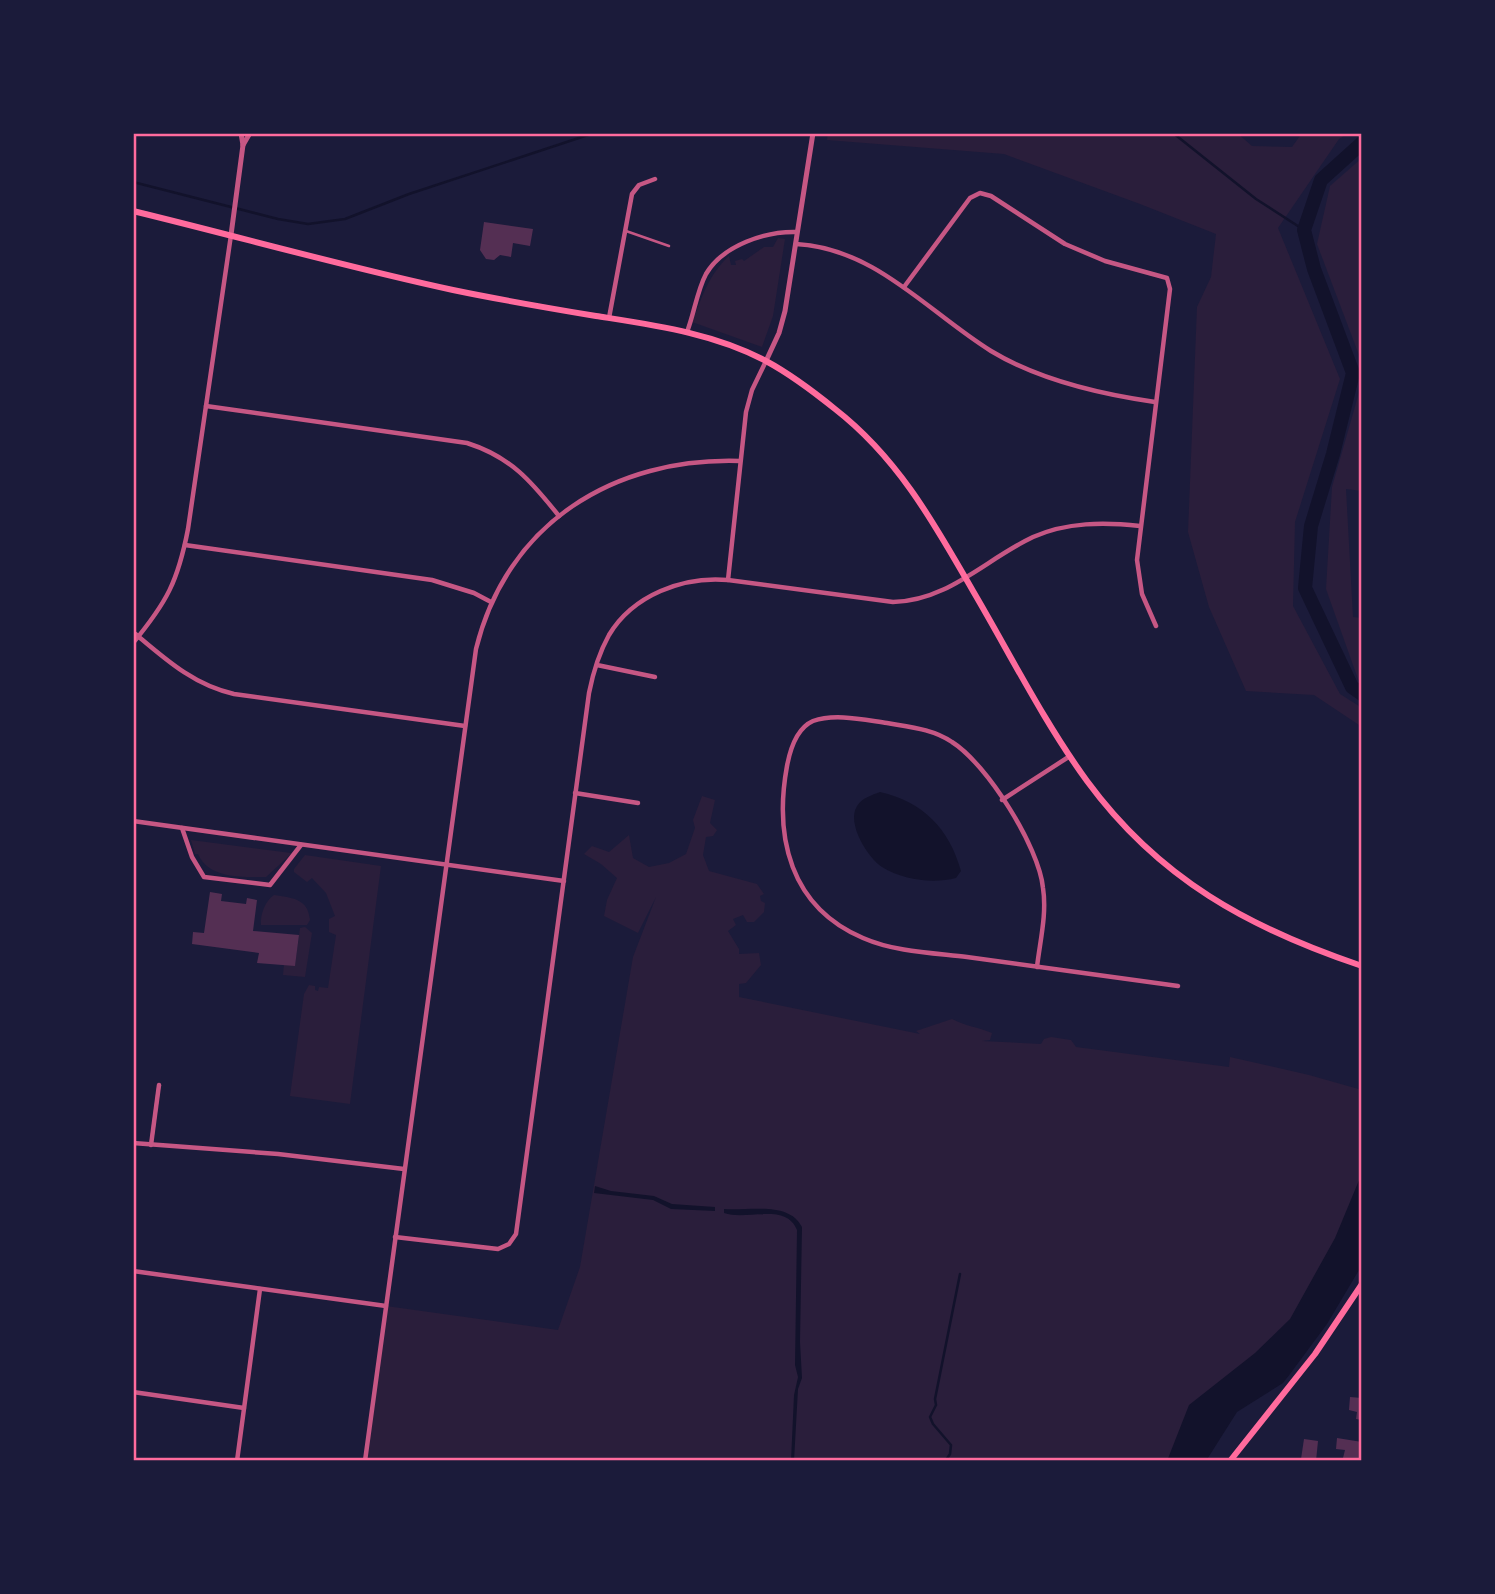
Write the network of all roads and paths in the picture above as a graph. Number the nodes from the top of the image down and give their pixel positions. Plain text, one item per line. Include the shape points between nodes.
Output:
1 (242, 133) edge
2 (250, 133) edge
3 (813, 133) edge
4 (243, 145) junction
5 (655, 179) dead end
6 (133, 211) edge
7 (624, 230) junction
8 (797, 232) junction
9 (232, 235) junction
10 (796, 243) junction
11 (669, 246) dead end
12 (904, 287) junction
13 (609, 318) junction
14 (687, 332) junction
15 (766, 361) junction
16 (1155, 402) junction
17 (206, 406) junction
18 (740, 461) junction
19 (559, 516) junction
20 (1140, 526) junction
21 (185, 545) junction
22 (966, 577) junction
23 (728, 580) junction
24 (491, 602) junction
25 (1156, 626) dead end
26 (133, 632) edge
27 (139, 636) junction
28 (133, 643) edge
29 (597, 665) junction
30 (655, 677) dead end
31 (465, 726) junction
32 (1070, 756) junction
33 (575, 793) junction
34 (1002, 800) junction
35 (638, 803) dead end
36 (133, 821) edge
37 (182, 828) junction
38 (302, 844) junction
39 (446, 864) junction
40 (564, 881) junction
41 (1362, 966) edge
42 (1037, 967) junction
43 (1178, 986) dead end
44 (159, 1086) dead end
45 (133, 1143) edge
46 (151, 1146) junction
47 (404, 1169) junction
48 (395, 1237) junction
49 (133, 1271) edge
50 (1362, 1284) edge
51 (260, 1289) junction
52 (386, 1306) junction
53 (133, 1392) edge
54 (244, 1408) junction
55 (237, 1461) edge
56 (365, 1461) edge
57 (1230, 1461) edge

1 - 4 street
2 - 4 street
3 - 8 street
4 - 9 street
5 - 7 street via 635,189
6 - 9 main road
7 - 11 lane
7 - 13 street
8 - 10 street
8 - 14 street via 772,233 734,248 719,260 706,275
9 - 13 main road via 458,291
9 - 17 street
10 - 12 street via 859,260
10 - 15 street via 782,322
12 - 16 street via 1004,358 1074,385
12 - 16 street via 970,198 981,193 991,196 1065,244 1169,281
13 - 14 main road
14 - 15 main road
15 - 18 street via 749,401
15 - 22 main road via 838,411 884,454 919,499
16 - 20 street
17 - 19 street via 475,446 522,473
17 - 21 street
18 - 19 street via 698,461 648,470 597,490
18 - 23 street
19 - 24 street via 520,556
20 - 22 street via 1100,523 1054,530 1033,537
20 - 25 street via 1139,583
21 - 24 street via 432,580
21 - 27 street via 171,591
22 - 23 street via 932,595 893,602
22 - 32 main road
23 - 29 street via 685,582 643,601 615,627
24 - 31 street via 476,649
26 - 27 street
27 - 28 street
27 - 31 street via 212,689
29 - 30 street
29 - 33 street
31 - 39 street
32 - 34 street
32 - 41 main road via 1119,820 1187,881 1266,929
33 - 35 street
33 - 40 street
34 - 42 street via 1030,844 1042,876 1044,910
34 - 42 street via 969,755 936,734 880,722 822,719 801,731 791,751 782,801 783,835 792,867 809,897 852,933 894,947
36 - 37 street
37 - 38 street
37 - 38 street via 204,877 270,885
38 - 39 street
39 - 40 street
39 - 47 street
40 - 48 street via 514,1240 498,1249
42 - 43 street
44 - 46 street
45 - 46 street
46 - 47 street via 278,1154
47 - 48 street
48 - 52 street
49 - 51 street
50 - 57 main road via 1315,1354
51 - 52 street
51 - 54 street
52 - 56 street
53 - 54 street
54 - 55 street

